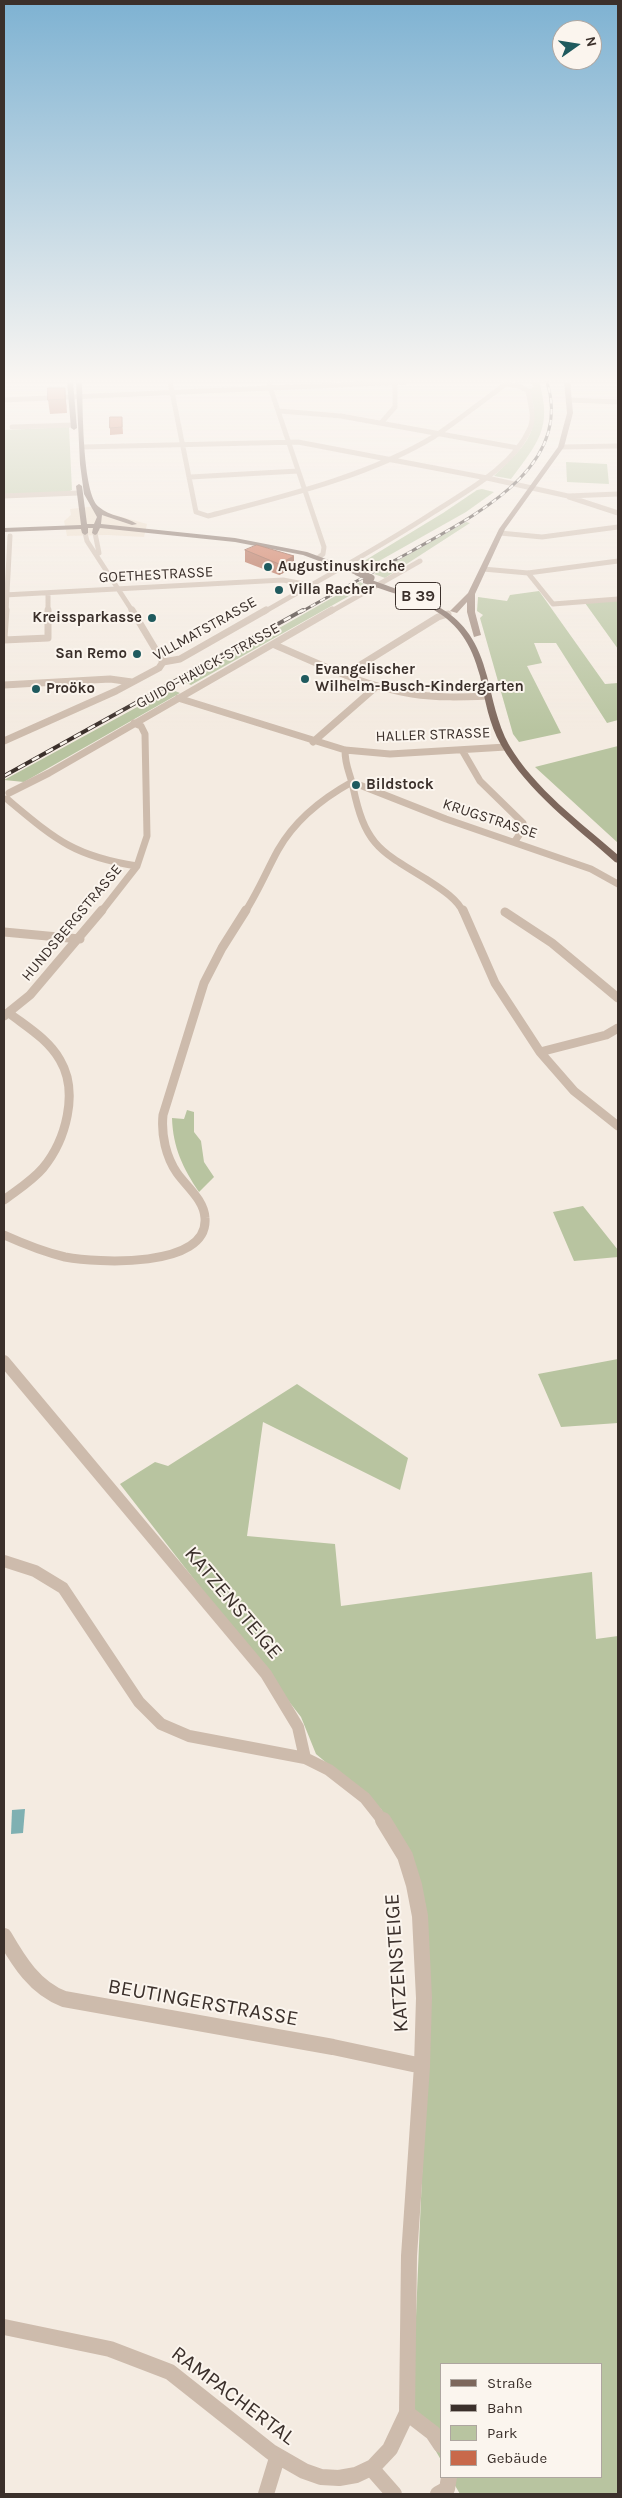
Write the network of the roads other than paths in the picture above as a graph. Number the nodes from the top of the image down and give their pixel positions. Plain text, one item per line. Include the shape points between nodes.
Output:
1 (77, 499) edge
2 (80, 499) edge
3 (89, 499) edge
4 (195, 499) edge
5 (277, 499) edge
6 (308, 499) edge
7 (455, 499) edge
8 (523, 499) edge
9 (576, 499) edge
10 (93, 506) junction
11 (618, 513) edge
12 (618, 527) edge
13 (25, 529) junction
14 (84, 529) junction
15 (4, 530) edge
16 (95, 530) junction
17 (500, 532) junction
18 (7, 536) edge
19 (215, 538) junction
20 (318, 558) junction
21 (420, 561) dead end
22 (618, 561) edge
23 (103, 564) junction
24 (339, 568) junction
25 (483, 570) junction
26 (528, 574) junction
27 (380, 584) junction
28 (309, 585) junction
29 (120, 590) junction
30 (48, 593) junction
31 (471, 594) junction
32 (6, 595) edge
33 (618, 598) edge
34 (470, 605) junction
35 (451, 612) junction
36 (477, 636) junction
37 (4, 639) edge
38 (275, 645) junction
39 (163, 662) junction
40 (481, 665) junction
41 (346, 674) junction
42 (132, 682) junction
43 (4, 685) edge
44 (376, 686) junction
45 (488, 696) junction
46 (178, 698) junction
47 (134, 723) junction
48 (4, 741) edge
49 (313, 742) junction
50 (506, 747) junction
51 (344, 750) junction
52 (462, 750) junction
53 (352, 782) junction
54 (6, 796) edge
55 (515, 841) junction
56 (618, 860) edge
57 (137, 866) junction
58 (618, 884) edge
59 (505, 912) dead end
60 (4, 932) edge
61 (80, 940) junction
62 (618, 998) edge
63 (6, 1015) edge
64 (618, 1028) edge
65 (540, 1052) junction
66 (618, 1126) edge
67 (4, 1200) edge
68 (4, 1235) edge
69 (4, 1361) edge
70 (4, 1561) edge
71 (305, 1758) junction
72 (4, 1936) edge
73 (422, 2066) junction
74 (4, 2327) edge
75 (407, 2413) junction
76 (440, 2444) edge
77 (276, 2458) junction
78 (372, 2469) junction
79 (449, 2478) edge
80 (266, 2494) edge
81 (394, 2494) edge
82 (438, 2494) edge

1 - 13 main road via 72,518 63,523
2 - 14 main road
3 - 10 main road
4 - 5 street via 198,514 219,514
6 - 20 street via 324,547
7 - 24 street, VILLMATSTRASSE
8 - 17 street
9 - 11 street
10 - 16 main road via 100,517
10 - 19 main road, B 39 via 108,516 128,522
12 - 17 street via 542,537
13 - 14 main road
13 - 15 main road
14 - 16 main road
14 - 18 main road
14 - 23 street via 85,537
16 - 19 main road
16 - 23 street via 94,537
16 - 24 main road, B 39 via 252,545
17 - 25 street
18 - 32 street
19 - 20 main road, B 39 via 273,546
20 - 24 main road, B 39
21 - 27 street, GUIDO-HAUCK-STRASSE
22 - 26 street
23 - 29 street
24 - 27 main road, B 39
24 - 28 street, VILLMATSTRASSE
25 - 26 street
25 - 31 street
26 - 33 street via 553,604
27 - 35 main road, B 39
27 - 38 street, GUIDO-HAUCK-STRASSE
28 - 29 street, GOETHESTRASSE via 283,580
28 - 39 street, VILLMATSTRASSE via 180,659
29 - 30 street, GOETHESTRASSE
29 - 39 street
30 - 32 street, GOETHESTRASSE
30 - 37 street via 48,638
31 - 34 street
31 - 35 street
32 - 37 street
34 - 35 street via 464,610
34 - 36 street
35 - 36 main road, B 39 via 464,618
35 - 40 main road, B 39 via 471,636
35 - 41 street
36 - 40 main road, B 39
38 - 41 street
38 - 46 street, GUIDO-HAUCK-STRASSE
39 - 42 street, VILLMATSTRASSE via 159,668
40 - 45 main road, B 39
41 - 44 street
42 - 43 street via 110,679
42 - 48 street, VILLMATSTRASSE
44 - 45 street via 430,696
44 - 49 street
45 - 50 main road, B 39
46 - 47 street, GUIDO-HAUCK-STRASSE
46 - 49 street, HALLER STRASSE
47 - 54 street, GUIDO-HAUCK-STRASSE
47 - 57 street, HUNDSBERGSTRASSE via 141,726 145,734 147,836
49 - 51 street, HALLER STRASSE
50 - 52 street, HALLER STRASSE
50 - 56 main road, HALLER STRASSE / B 39 via 520,768
51 - 52 street, HALLER STRASSE via 390,754
51 - 53 street via 345,766
52 - 55 street via 475,778 523,823 524,828
53 - 55 street, KRUGSTRASSE via 446,819
53 - 65 street via 360,819 370,837 386,855 440,888 461,907 495,983
53 - 68 street via 335,790 281,844 260,888 204,983 166,1104 162,1129 172,1164 196,1196 204,1215 205,1224 198,1238 181,1250 156,1258 136,1262 97,1262 49,1253
54 - 57 street via 67,848 106,862
55 - 58 street, KRUGSTRASSE via 591,869
57 - 61 street, HUNDSBERGSTRASSE
59 - 62 street via 552,943
60 - 61 street
61 - 63 street, HUNDSBERGSTRASSE via 30,995
63 - 67 street via 52,1047 64,1069 70,1102 63,1133 47,1163
64 - 65 street via 606,1035
65 - 66 street via 574,1090
69 - 71 street, KATZENSTEIGE via 266,1674 298,1727
70 - 71 street via 30,1567 63,1588 138,1702 161,1724 189,1736
71 - 73 street, KATZENSTEIGE via 329,1770 364,1798 392,1832 405,1856 420,1916 424,1998
72 - 73 street, BEUTINGERSTRASSE via 18,1961 37,1982 57,1996 85,2004 333,2047
73 - 75 street, KATZENSTEIGE via 409,2256
74 - 77 street, RAMPACHERTAL via 60,2336 155,2364 170,2372
75 - 76 street via 433,2433
75 - 78 street, RAMPACHERTAL via 400,2436
77 - 78 street, RAMPACHERTAL via 307,2477 335,2484 361,2478
77 - 80 street
78 - 81 street
79 - 82 street via 447,2489

